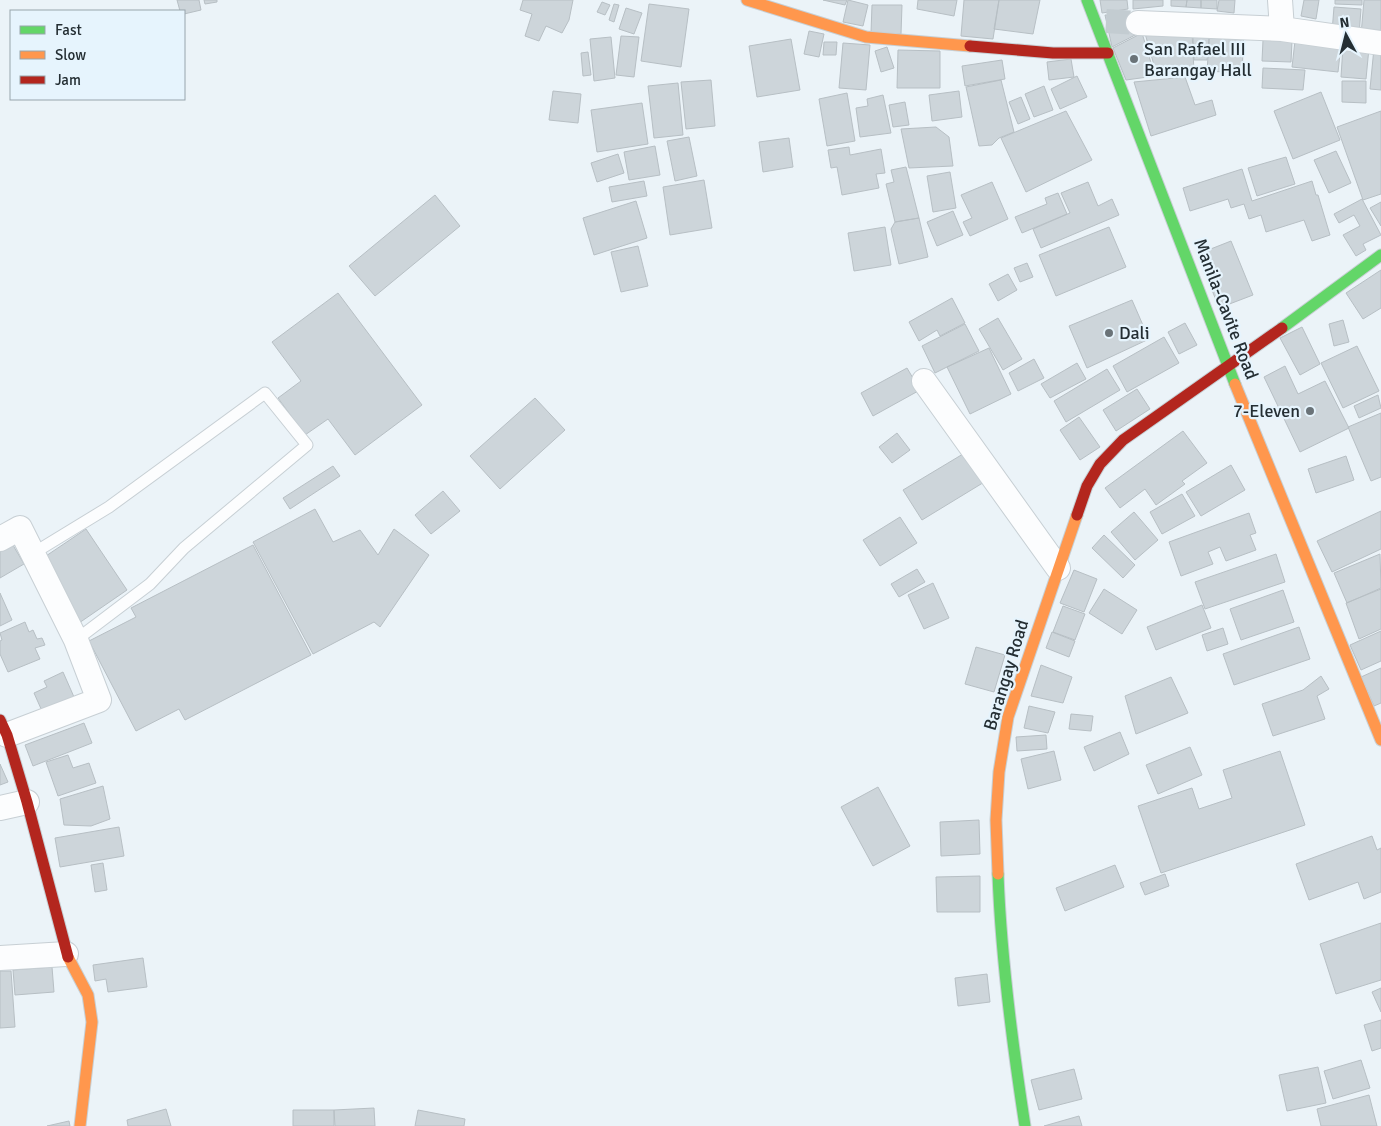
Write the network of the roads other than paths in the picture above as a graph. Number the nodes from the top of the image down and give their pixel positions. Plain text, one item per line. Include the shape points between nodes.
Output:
1 (747, 0) edge
2 (1280, 0) edge
3 (1096, 14) edge
4 (1138, 23) tunnel mouth
5 (1282, 29) junction
6 (1381, 44) edge
7 (1108, 53) junction
8 (1381, 255) edge
9 (1228, 367) junction
10 (924, 381) dead end
11 (0, 539) edge
12 (32, 554) junction
13 (1058, 568) junction
14 (76, 640) junction
15 (1378, 725) edge
16 (4, 727) edge
17 (27, 802) junction
18 (0, 808) edge
19 (66, 954) junction
20 (0, 958) edge
21 (80, 1126) edge
22 (1025, 1126) edge

1 - 7 street via 866,37 1053,53
2 - 5 street
3 - 7 street, Manila-Cavite Road
4 - 5 street
5 - 6 street
7 - 9 street, Manila-Cavite Road
8 - 9 street, Barangay Road
9 - 13 street, Barangay Road via 1123,440 1100,464 1087,486
9 - 15 street, Manila-Cavite Road
10 - 13 street
11 - 12 street via 20,528
12 - 14 street
12 - 14 lane via 109,507 265,394 307,445 184,548 150,584
13 - 22 street, Barangay Road via 1008,717 999,772 996,820 1000,923 1012,1042
14 - 16 street via 99,700
16 - 17 street
17 - 18 street
17 - 19 street
19 - 20 street
19 - 21 street via 88,995 92,1022

